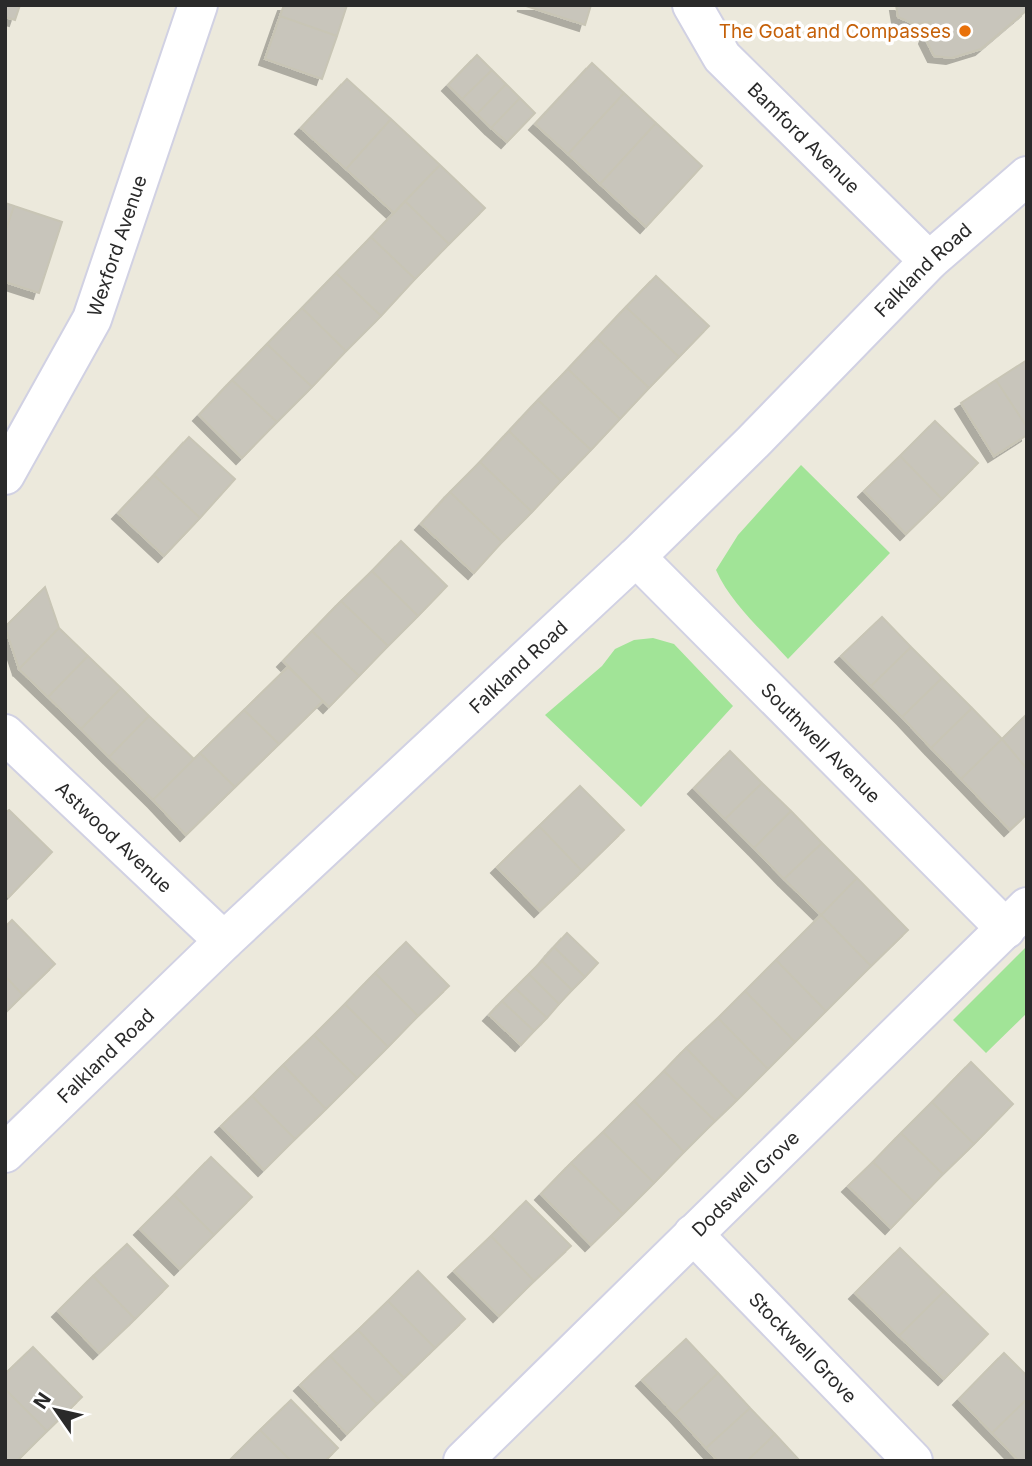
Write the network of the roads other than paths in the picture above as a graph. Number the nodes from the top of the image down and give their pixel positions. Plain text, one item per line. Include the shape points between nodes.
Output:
1 (198, 5) edge
2 (692, 5) edge
3 (1027, 176) edge
4 (929, 261) junction
5 (5, 475) edge
6 (636, 556) junction
7 (5, 734) edge
8 (1016, 918) edge
9 (224, 941) junction
10 (5, 1153) edge
11 (693, 1234) junction
12 (463, 1461) edge
13 (913, 1461) edge

1 - 5 street, Wexford Avenue via 92,319
2 - 4 street, Bamford Avenue via 722,58
3 - 4 street, Falkland Road
4 - 6 street, Falkland Road
6 - 8 street, Southwell Avenue
6 - 9 street, Falkland Road
7 - 9 street, Astwood Avenue
8 - 11 street, Dodswell Grove
9 - 10 street, Falkland Road
11 - 12 street, Dodswell Grove
11 - 13 street, Stockwell Grove

